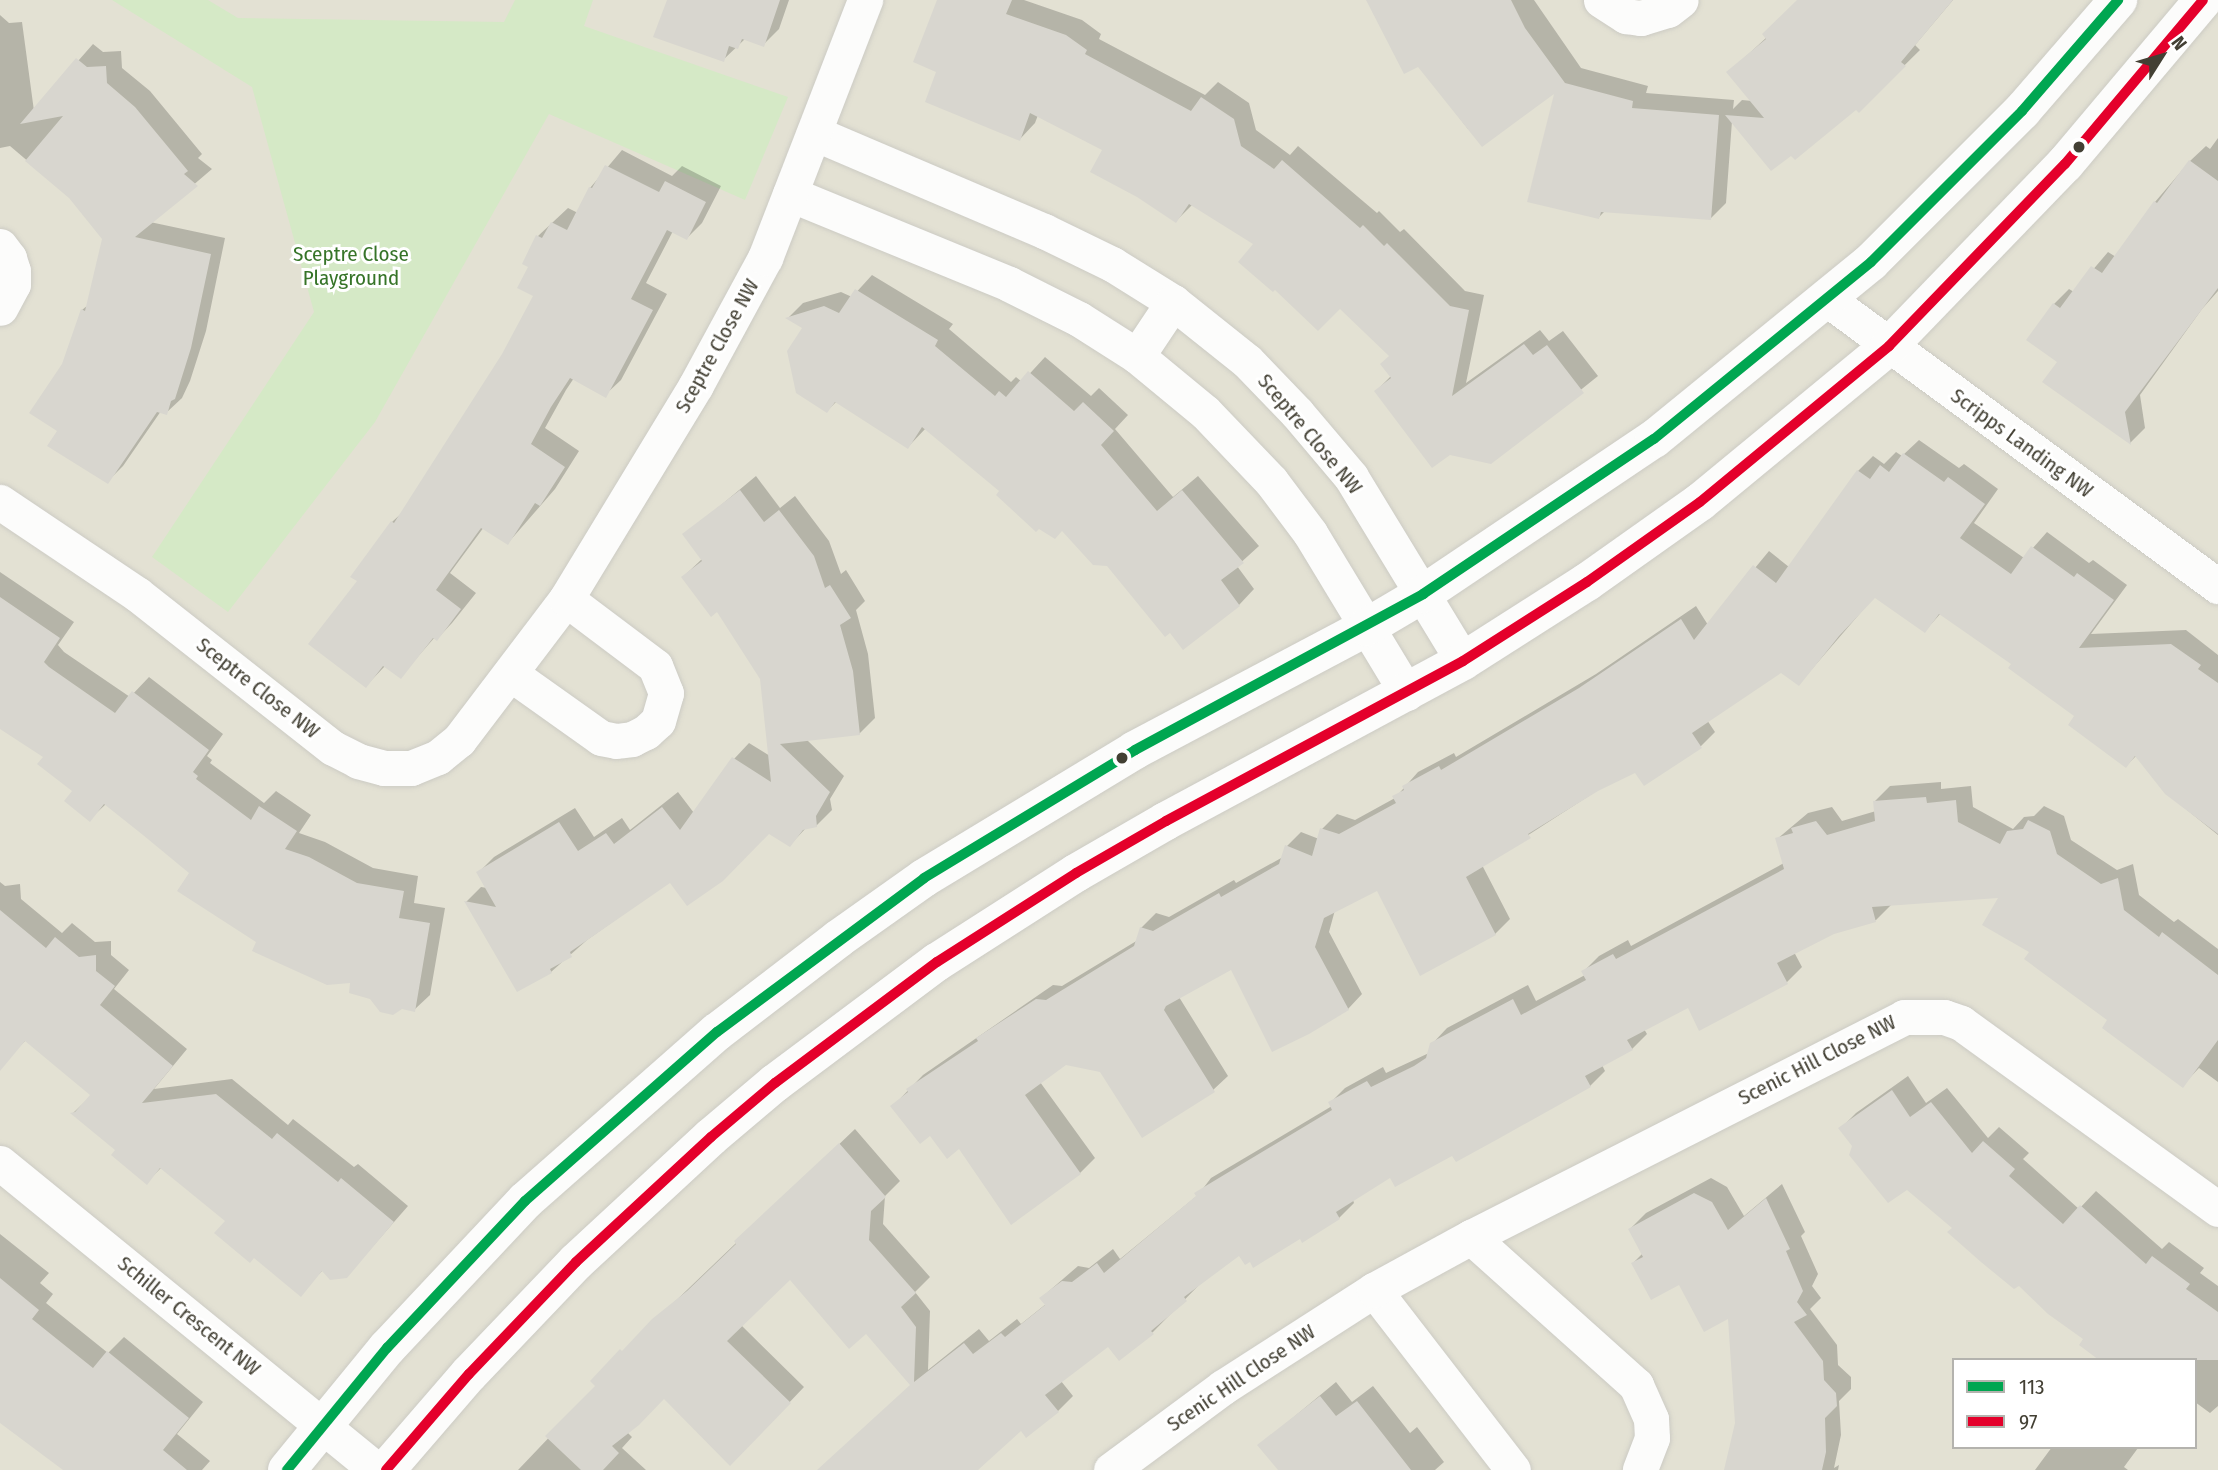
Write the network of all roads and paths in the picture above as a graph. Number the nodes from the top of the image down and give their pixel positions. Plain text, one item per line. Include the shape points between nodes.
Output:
1 (865, 0) edge
2 (1601, 0) edge
3 (1681, 0) edge
4 (2118, 0) edge
5 (2203, 0) edge
6 (814, 133) junction
7 (790, 194) junction
8 (0, 246) edge
9 (1827, 299) junction
10 (1173, 302) junction
11 (0, 308) edge
12 (1889, 346) junction
13 (1137, 356) junction
14 (0, 502) edge
15 (2218, 586) edge
16 (1423, 594) junction
17 (566, 599) junction
18 (1367, 627) junction
19 (1463, 661) junction
20 (511, 674) junction
21 (1407, 693) junction
22 (0, 1163) edge
23 (2218, 1209) edge
24 (1471, 1237) junction
25 (1374, 1290) junction
26 (323, 1425) junction
27 (286, 1470) edge
28 (377, 1470) edge
29 (386, 1470) edge
30 (1111, 1470) edge
31 (1513, 1470) edge
32 (1640, 1470) edge

1 - 6 street, Sceptre Close NW
2 - 3 street via 1626,16 1641,18 1668,10
4 - 9 street via 2022,111 1871,262
5 - 12 street via 2065,164
6 - 7 street, Sceptre Close NW
6 - 10 street, Sceptre Close NW via 1044,231 1112,264
7 - 13 street via 1009,284 1079,319
7 - 17 street, Sceptre Close NW via 765,258 696,385
8 - 11 street via 13,271 13,284
9 - 12 street, Scripps Landing NW
9 - 16 street via 1654,439
10 - 13 street
10 - 16 street, Sceptre Close NW via 1247,361 1297,413 1351,477
12 - 15 street, Scripps Landing NW
12 - 19 street via 1700,502
13 - 18 street via 1205,412 1271,481 1310,533
14 - 20 street, Sceptre Close NW via 137,594 333,747 358,761 384,768 411,768 438,757 459,740
16 - 18 street
16 - 19 street, Sceptre Close NW
17 - 20 street, Sceptre Close NW
17 - 20 street via 655,666 666,693 658,720 632,739 601,738
18 - 21 street
18 - 26 street via 1135,750 924,878 838,939 717,1032 525,1201 387,1348
19 - 21 street
21 - 29 street via 1076,873 937,962 775,1083 576,1262
22 - 26 street, Schiller Crescent NW
23 - 24 street, Scenic Hill Close NW via 1971,1030 1944,1017 1921,1015 1885,1024
24 - 25 street, Scenic Hill Close NW
24 - 32 street via 1636,1385 1651,1419 1652,1438
25 - 30 street, Scenic Hill Close NW via 1223,1387
25 - 31 street
26 - 27 street
26 - 28 street, Schiller Crescent NW

